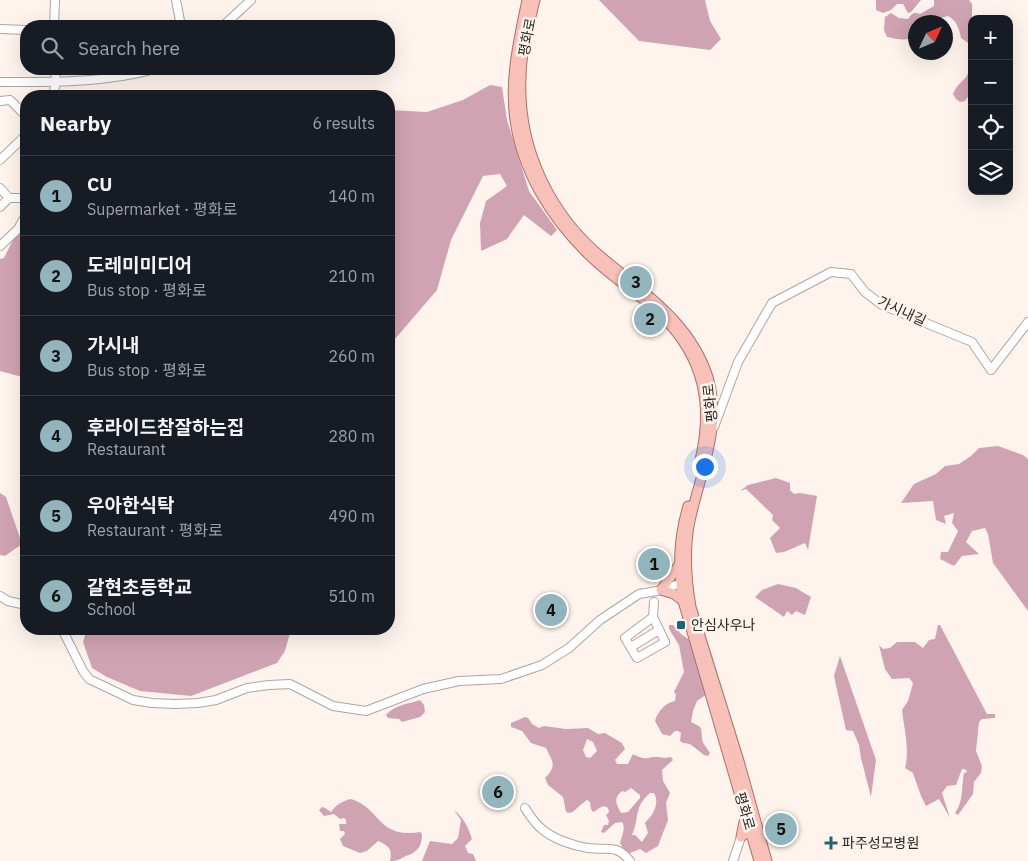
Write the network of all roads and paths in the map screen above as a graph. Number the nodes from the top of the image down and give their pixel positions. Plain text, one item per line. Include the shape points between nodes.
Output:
1 (55, 0) edge
2 (176, 0) edge
3 (251, 0) edge
4 (527, 0) edge
5 (535, 0) edge
6 (54, 20) edge
7 (180, 20) edge
8 (229, 20) edge
9 (0, 29) edge
10 (20, 30) edge
11 (55, 75) edge
12 (134, 75) edge
13 (0, 82) edge
14 (56, 82) junction
15 (54, 90) edge
16 (0, 101) edge
17 (20, 110) edge
18 (20, 141) edge
19 (0, 160) edge
20 (0, 188) edge
21 (9, 198) junction
22 (20, 199) edge
23 (0, 207) edge
24 (20, 226) edge
25 (0, 246) edge
26 (1028, 322) edge
27 (713, 429) junction
28 (679, 565) junction
29 (683, 582) junction
30 (661, 590) junction
31 (0, 596) edge
32 (683, 601) junction
33 (654, 602) dead end
34 (20, 603) edge
35 (653, 617) junction
36 (659, 630) junction
37 (65, 635) edge
38 (631, 647) junction
39 (525, 808) dead end
40 (746, 814) junction
41 (752, 835) junction
42 (741, 836) junction
43 (630, 861) edge
44 (733, 861) edge
45 (759, 861) edge
46 (768, 861) edge

1 - 6 street
2 - 7 street
3 - 8 street
4 - 28 main road, 평화로 via 515,66 514,111 522,150 538,188 576,241 673,328 691,353 702,381 706,404 704,440 682,530
5 - 27 main road, 평화로 via 520,78 524,131 538,172 557,208 586,243 682,327 708,377
9 - 10 street
11 - 14 street
12 - 14 street
13 - 14 street
14 - 15 street
16 - 17 street via 10,100
18 - 19 street
20 - 21 street
21 - 22 street
21 - 23 street
24 - 25 street
26 - 27 street, 가시내길 via 991,370 972,342 882,305 865,292 851,274 831,272 772,302 738,362
27 - 29 main road, 평화로 via 690,521
28 - 29 main road, 평화로
28 - 30 main road
29 - 30 street
29 - 32 main road, 평화로
29 - 46 main road, 평화로
30 - 32 main road
30 - 37 street via 639,594 542,665 501,678 459,681 423,690 366,711 333,706 290,684 247,688 198,703 132,700 89,679
31 - 34 street
32 - 40 main road, 평화로
33 - 35 street
35 - 36 street
35 - 38 street via 625,638
36 - 38 street
36 - 38 street via 665,642 637,658
39 - 43 street via 544,831 565,842 619,850
40 - 41 main road, 평화로
40 - 42 main road
41 - 42 main road via 746,833
41 - 45 main road, 평화로
42 - 44 street

